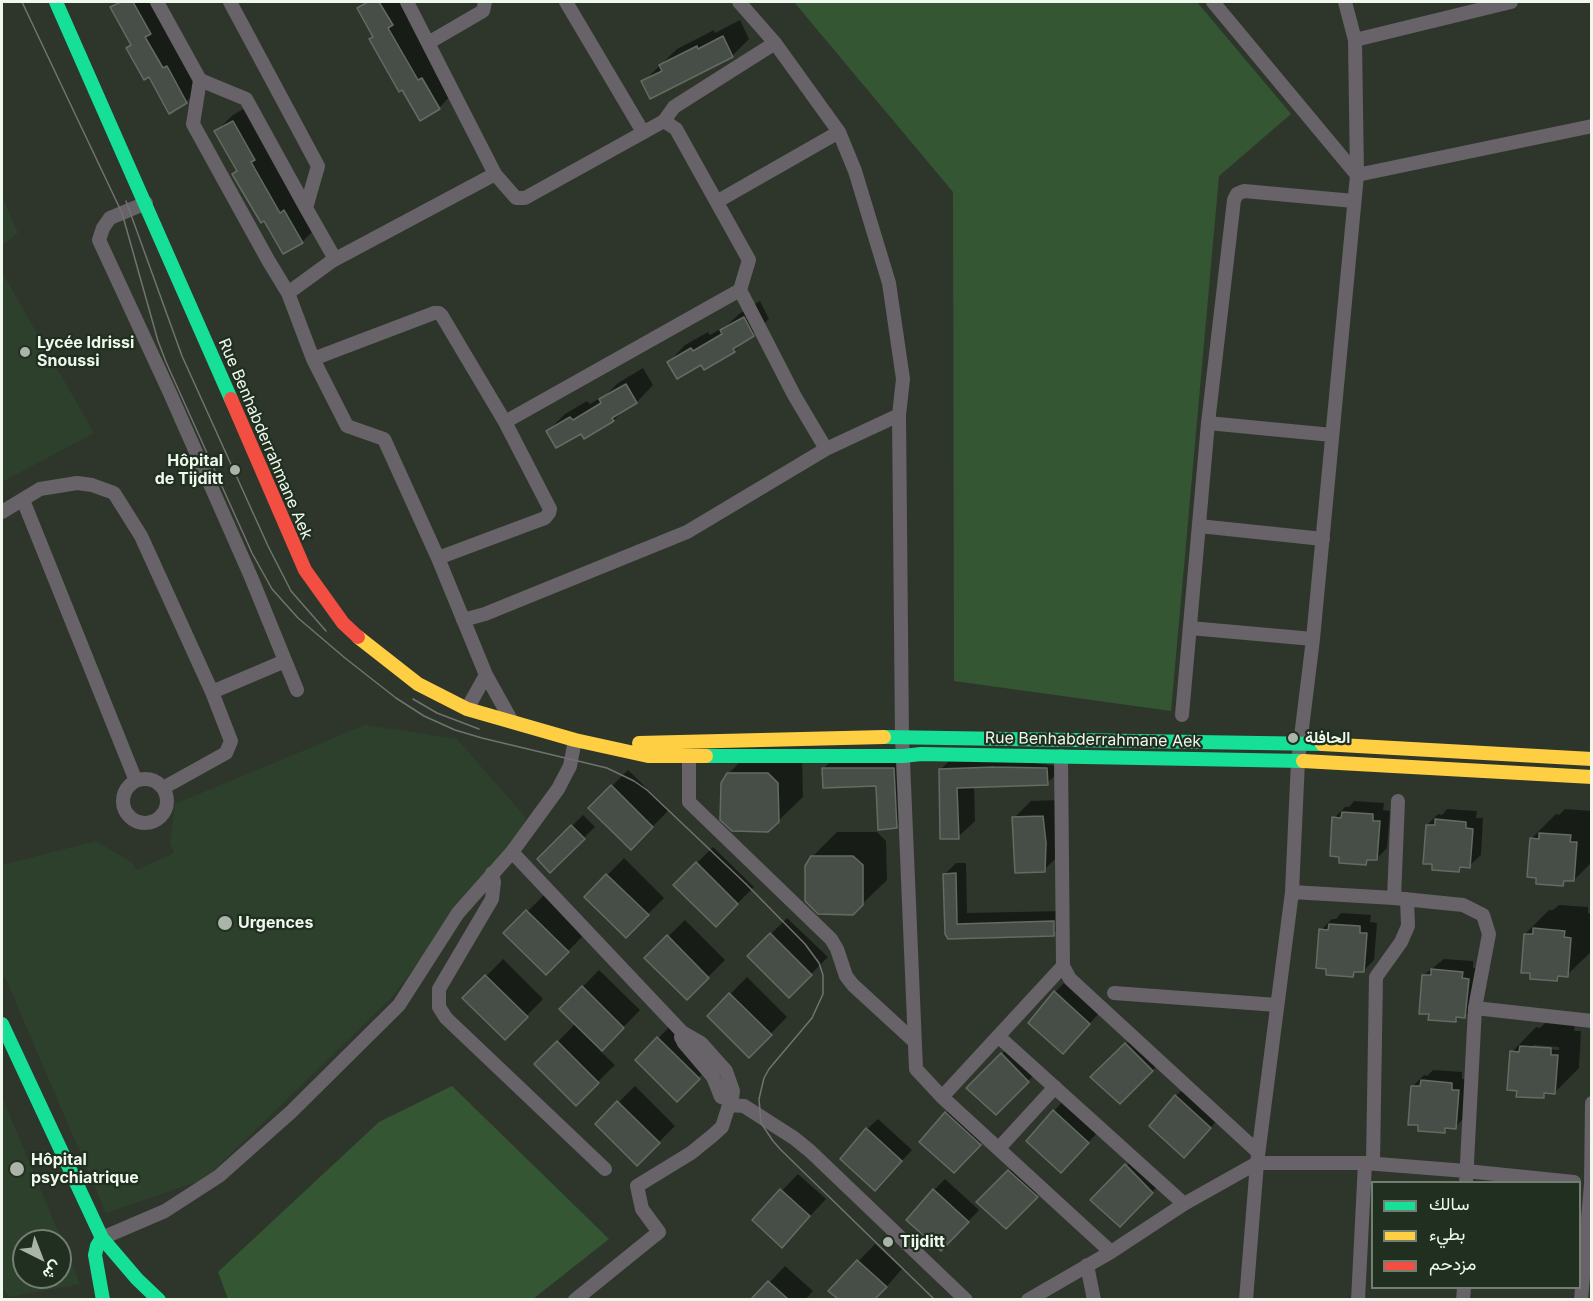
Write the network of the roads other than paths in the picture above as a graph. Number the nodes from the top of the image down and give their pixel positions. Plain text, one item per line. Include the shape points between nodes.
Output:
1 (56, 2) edge
2 (157, 2) edge
3 (230, 2) edge
4 (407, 2) edge
5 (485, 2) edge
6 (566, 2) edge
7 (740, 2) edge
8 (1345, 2) edge
9 (1511, 2) edge
10 (1216, 4) edge
11 (1355, 40) junction
12 (428, 43) junction
13 (775, 43) junction
14 (200, 80) junction
15 (664, 121) junction
16 (1592, 126) edge
17 (643, 132) junction
18 (838, 132) junction
19 (495, 174) junction
20 (1357, 175) junction
21 (718, 201) junction
22 (1354, 201) junction
23 (146, 203) junction
24 (306, 208) junction
25 (335, 259) junction
26 (740, 290) junction
27 (288, 293) junction
28 (313, 359) junction
29 (899, 415) junction
30 (505, 422) junction
31 (1208, 423) junction
32 (1332, 435) junction
33 (826, 449) junction
34 (23, 500) junction
35 (2, 512) edge
36 (1199, 526) junction
37 (1323, 539) junction
38 (438, 558) junction
39 (463, 620) junction
40 (1190, 628) junction
41 (1313, 639) junction
42 (285, 661) junction
43 (486, 675) junction
44 (297, 690) dead end
45 (212, 692) junction
46 (467, 709) junction
47 (1182, 715) dead end
48 (511, 720) junction
49 (902, 737) junction
50 (575, 740) junction
51 (1300, 743) junction
52 (594, 744) junction
53 (903, 756) junction
54 (1061, 756) junction
55 (689, 757) junction
56 (1592, 759) edge
57 (1298, 761) junction
58 (1592, 777) edge
59 (136, 781) junction
60 (163, 788) junction
61 (1398, 801) dead end
62 (512, 852) junction
63 (492, 873) junction
64 (1292, 892) junction
65 (1401, 899) junction
66 (1063, 966) junction
67 (1114, 993) dead end
68 (1277, 1005) junction
69 (1475, 1008) junction
70 (1592, 1021) edge
71 (2, 1024) edge
72 (999, 1037) junction
73 (915, 1042) junction
74 (1055, 1087) junction
75 (942, 1097) junction
76 (728, 1102) junction
77 (1592, 1103) edge
78 (999, 1149) junction
79 (1257, 1158) junction
80 (1369, 1163) junction
81 (605, 1169) dead end
82 (1466, 1177) edge
83 (1552, 1181) edge
84 (1591, 1184) edge
85 (1184, 1204) junction
86 (102, 1238) junction
87 (1111, 1252) junction
88 (1087, 1265) junction
89 (103, 1299) edge
90 (159, 1299) edge
91 (575, 1299) edge
92 (966, 1299) edge
93 (1028, 1299) edge
94 (1094, 1299) edge
95 (1246, 1299) edge
96 (1358, 1299) edge
97 (1581, 1299) edge

1 - 23 main road, Rue Benhabderrahmane Aek
2 - 14 street
3 - 24 street via 318,166
4 - 12 street
5 - 12 street via 483,11
6 - 17 street
7 - 13 street
8 - 11 street
9 - 11 street
10 - 20 street
11 - 20 street
12 - 19 street
13 - 15 street via 674,107
13 - 18 street
14 - 24 street via 246,99
14 - 27 street via 193,124
15 - 17 street
15 - 21 street via 676,129
16 - 20 street
17 - 19 street via 525,198 516,198
18 - 21 street
18 - 29 street via 855,171 889,283 903,380
19 - 25 street
20 - 22 street
21 - 26 street via 749,260
22 - 31 street via 1244,191 1238,194 1234,201
22 - 32 street
23 - 42 street via 110,218 99,240
23 - 46 main road, Rue Benhabderrahmane Aek via 304,570 359,638 418,684
24 - 25 street
25 - 27 street
26 - 30 street
26 - 33 street
27 - 28 street
28 - 30 street via 439,313
28 - 38 street via 347,426 384,439
29 - 33 street
29 - 49 street
30 - 38 street via 549,513 545,518
31 - 32 street
31 - 36 street
32 - 37 street
33 - 39 street via 687,532
34 - 35 street
34 - 45 street via 40,489 77,483 114,493 141,536
34 - 59 street
36 - 37 street
36 - 40 street
37 - 41 street
38 - 39 street
39 - 43 street
40 - 41 street
40 - 47 street
41 - 51 street
42 - 44 street
42 - 45 street
43 - 46 street
43 - 48 street
45 - 60 street via 230,747 226,753
46 - 48 main road, Rue Benhabderrahmane Aek
48 - 50 main road, Rue Benhabderrahmane Aek
49 - 51 main road, Rue Benhabderrahmane Aek
49 - 52 main road, Rue Benhabderrahmane Aek
49 - 53 street
50 - 52 main road, Rue Benhabderrahmane Aek
50 - 62 street via 570,766 558,789
51 - 56 main road, Rue Benhabderrahmane Aek
51 - 57 street
52 - 55 main road, Rue Benhabderrahmane Aek via 648,756
53 - 54 main road, Rue Benhabderrahmane Aek
53 - 55 main road, Rue Benhabderrahmane Aek
53 - 73 street
54 - 57 main road, Rue Benhabderrahmane Aek
54 - 66 street
55 - 73 street via 689,802 831,939 853,986
57 - 58 main road, Rue Benhabderrahmane Aek
57 - 64 street
59 - 60 street via 151,780
59 - 60 street via 123,797 126,811 136,821 150,822 162,814 166,802
61 - 65 street
62 - 63 street
62 - 76 street via 682,1032 684,1043
63 - 81 street via 492,899 439,989 439,1007
63 - 86 street via 458,913 399,1005 291,1112 219,1176 165,1211
64 - 65 street
64 - 68 street
65 - 69 street via 1462,905 1483,915 1489,934
65 - 80 street via 1408,926 1376,977
66 - 72 street
66 - 79 street via 1070,979
67 - 68 street
68 - 79 street
69 - 70 street
69 - 82 street
71 - 86 main road
72 - 74 street
72 - 75 street
73 - 75 street via 916,1069
74 - 78 street
74 - 85 street
75 - 78 street
76 - 91 street via 722,1127 691,1153 637,1186 642,1209 659,1232
76 - 92 street via 744,1106 810,1151
77 - 84 street
78 - 87 street
79 - 80 street
79 - 85 street
79 - 95 street
80 - 82 street
80 - 96 street
82 - 83 street
84 - 97 street
85 - 87 street
86 - 89 main road via 95,1255
86 - 90 main road
87 - 88 street
88 - 93 street
88 - 94 street

